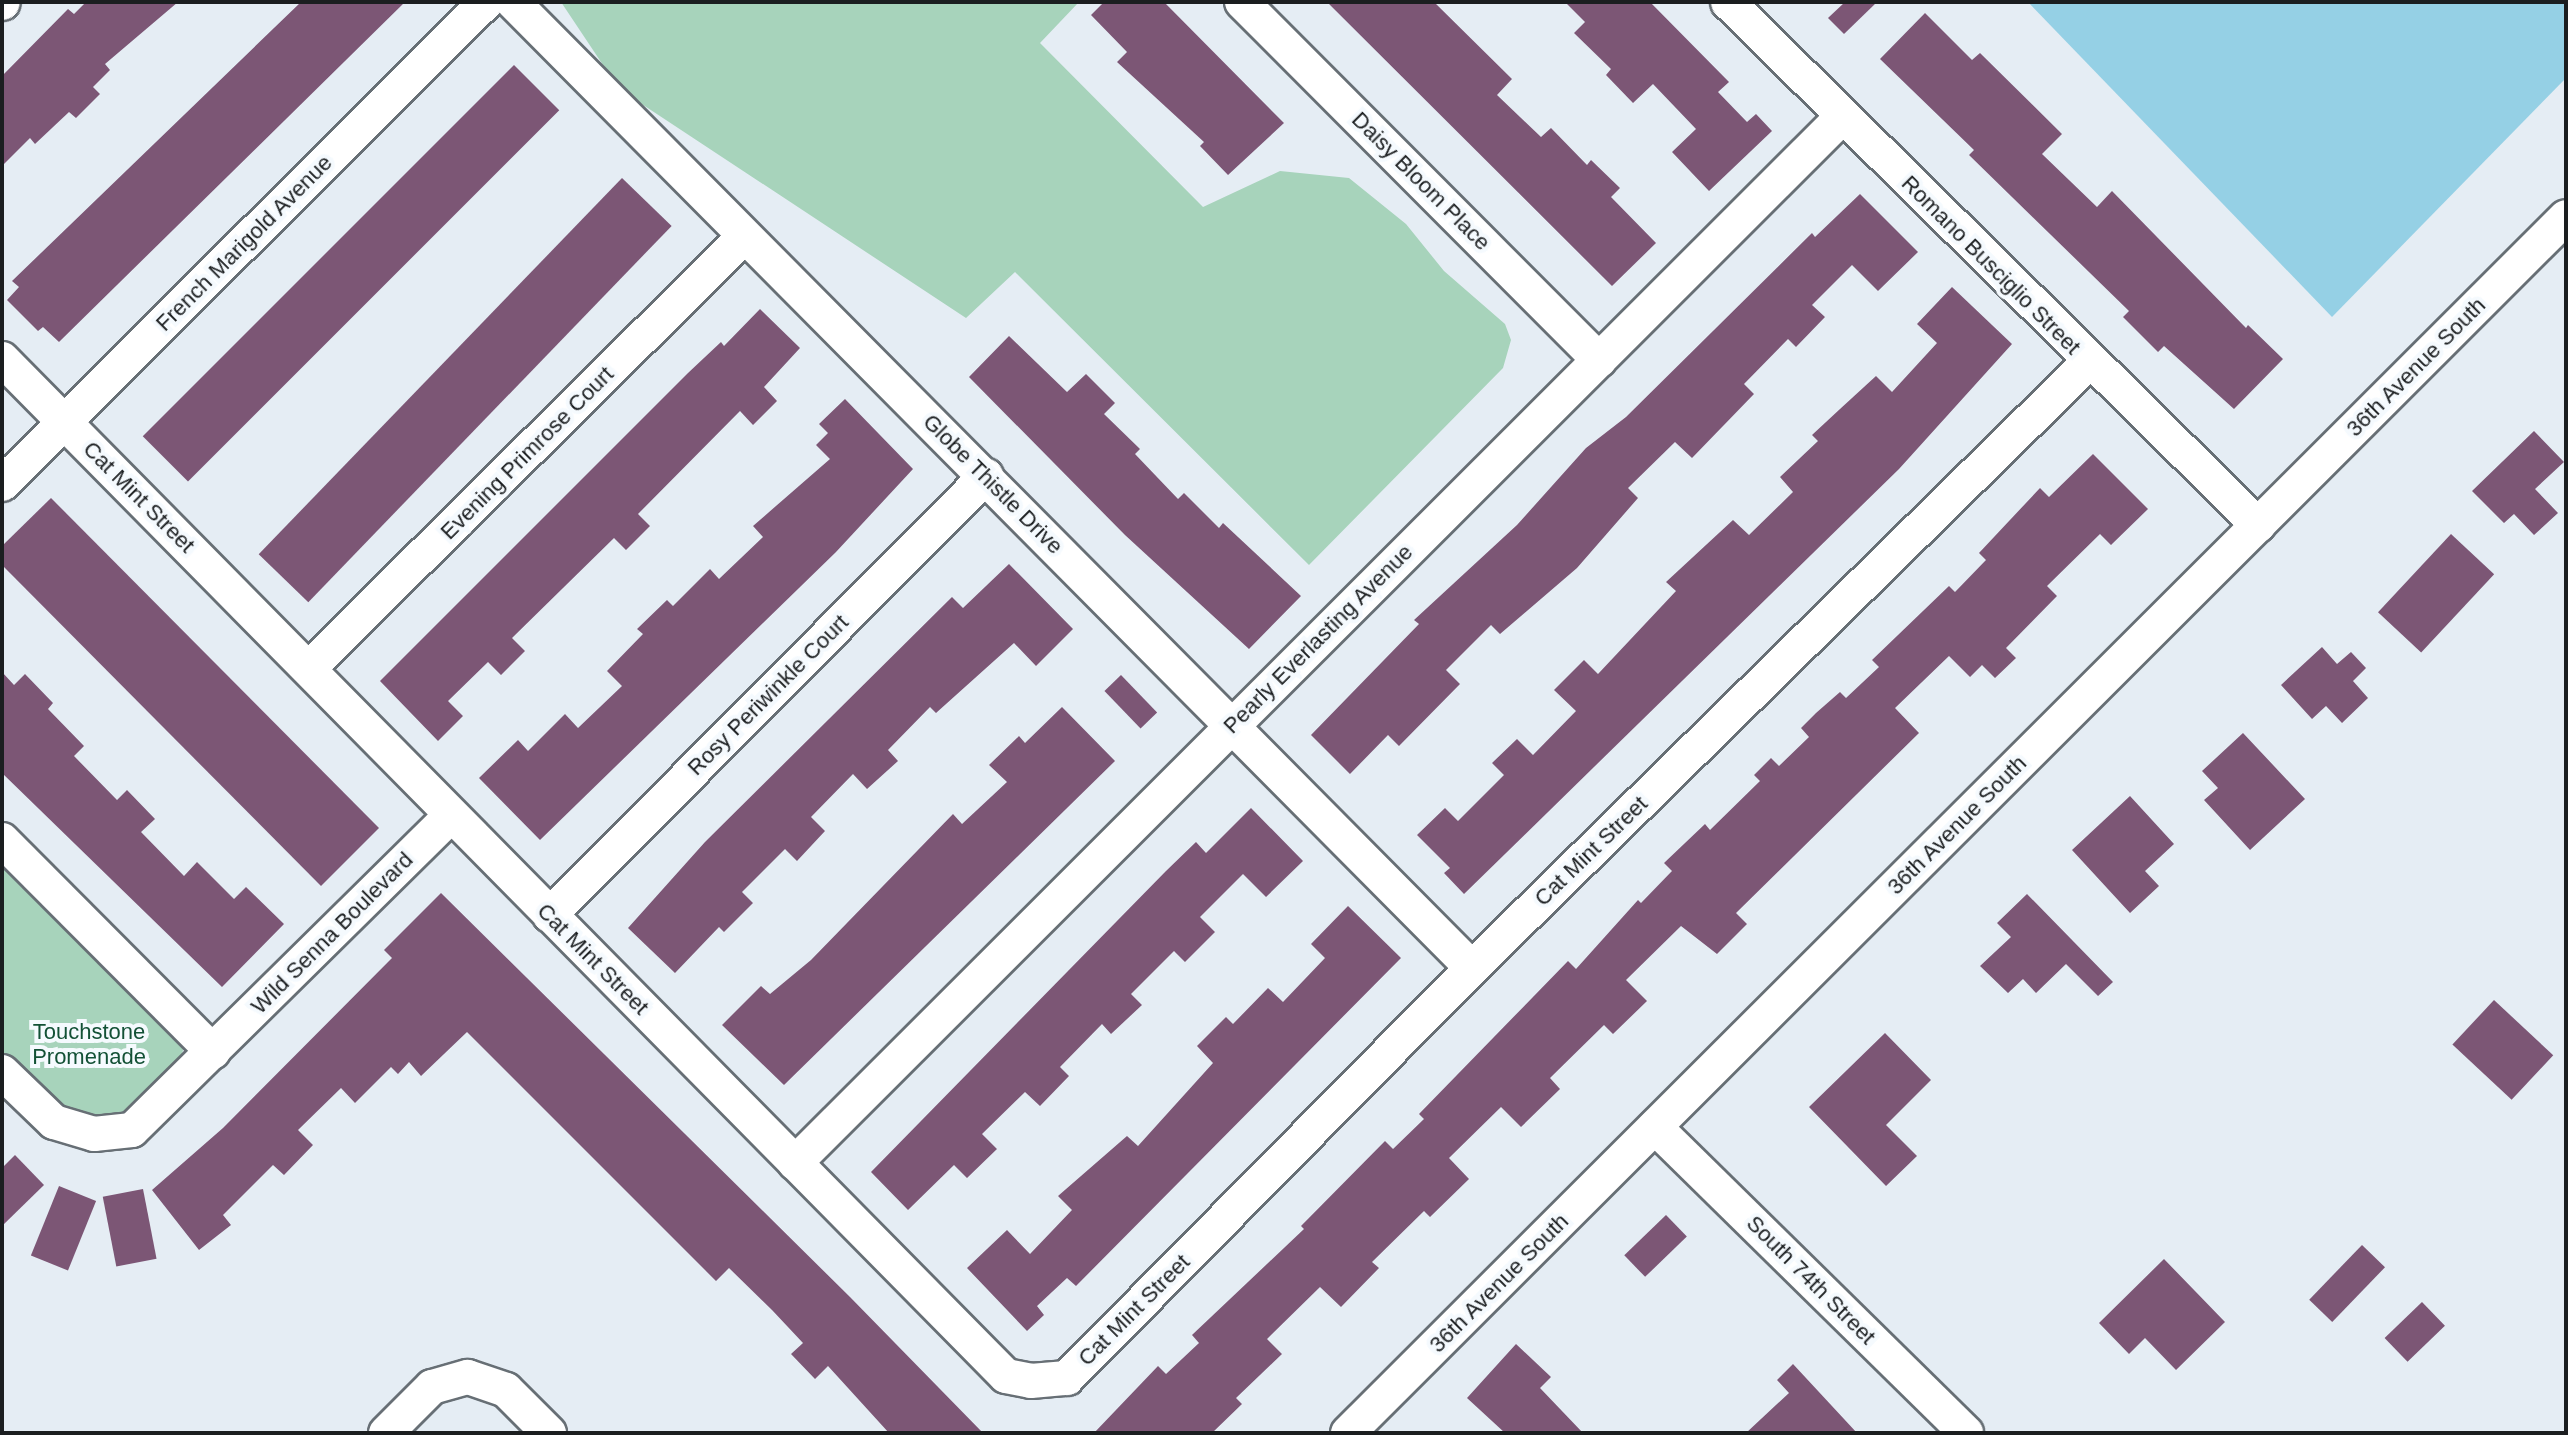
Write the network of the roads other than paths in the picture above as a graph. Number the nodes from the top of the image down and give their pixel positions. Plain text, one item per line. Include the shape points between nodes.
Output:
1 (486, 2) edge
2 (513, 2) edge
3 (1242, 2) edge
4 (1728, 2) edge
5 (1842, 117) junction
6 (2566, 217) edge
7 (744, 237) junction
8 (2, 359) edge
9 (1599, 360) junction
10 (2089, 362) junction
11 (65, 422) junction
12 (986, 476) junction
13 (2, 484) edge
14 (2258, 525) junction
15 (309, 668) junction
16 (1232, 725) junction
17 (451, 815) junction
18 (2, 840) edge
19 (550, 915) junction
20 (1472, 968) junction
21 (213, 1052) junction
22 (2, 1072) edge
23 (1655, 1127) junction
24 (795, 1163) junction
25 (1370, 1426) edge
26 (386, 1433) edge
27 (549, 1433) edge
28 (1966, 1433) edge

1 - 11 street, French Marigold Avenue
2 - 7 street, Globe Thistle Drive
3 - 9 street, Daisy Bloom Place
4 - 5 street, Romano Busciglio Street
5 - 9 street, Pearly Everlasting Avenue
5 - 10 street, Romano Busciglio Street
6 - 14 street, 36th Avenue South
7 - 12 street, Globe Thistle Drive
7 - 15 street, Evening Primrose Court
8 - 11 street, Cat Mint Street
9 - 16 street, Pearly Everlasting Avenue
10 - 14 street, Romano Busciglio Street
10 - 20 street, Cat Mint Street
11 - 13 street, French Marigold Avenue
11 - 15 street, Cat Mint Street
12 - 16 street, Globe Thistle Drive
12 - 19 street, Rosy Periwinkle Court
14 - 23 street, 36th Avenue South
15 - 17 street, Cat Mint Street
16 - 20 street, Globe Thistle Drive
16 - 24 street, Pearly Everlasting Avenue
17 - 19 street, Cat Mint Street
17 - 21 street, Wild Senna Boulevard
18 - 21 street
19 - 24 street, Cat Mint Street
20 - 24 street, Cat Mint Street via 1067,1378 1031,1381 1006,1376
21 - 22 street, Wild Senna Boulevard via 132,1130 94,1134 54,1122
23 - 25 street, 36th Avenue South
23 - 28 street, South 74th Street
26 - 27 street via 432,1387 468,1377 506,1390

